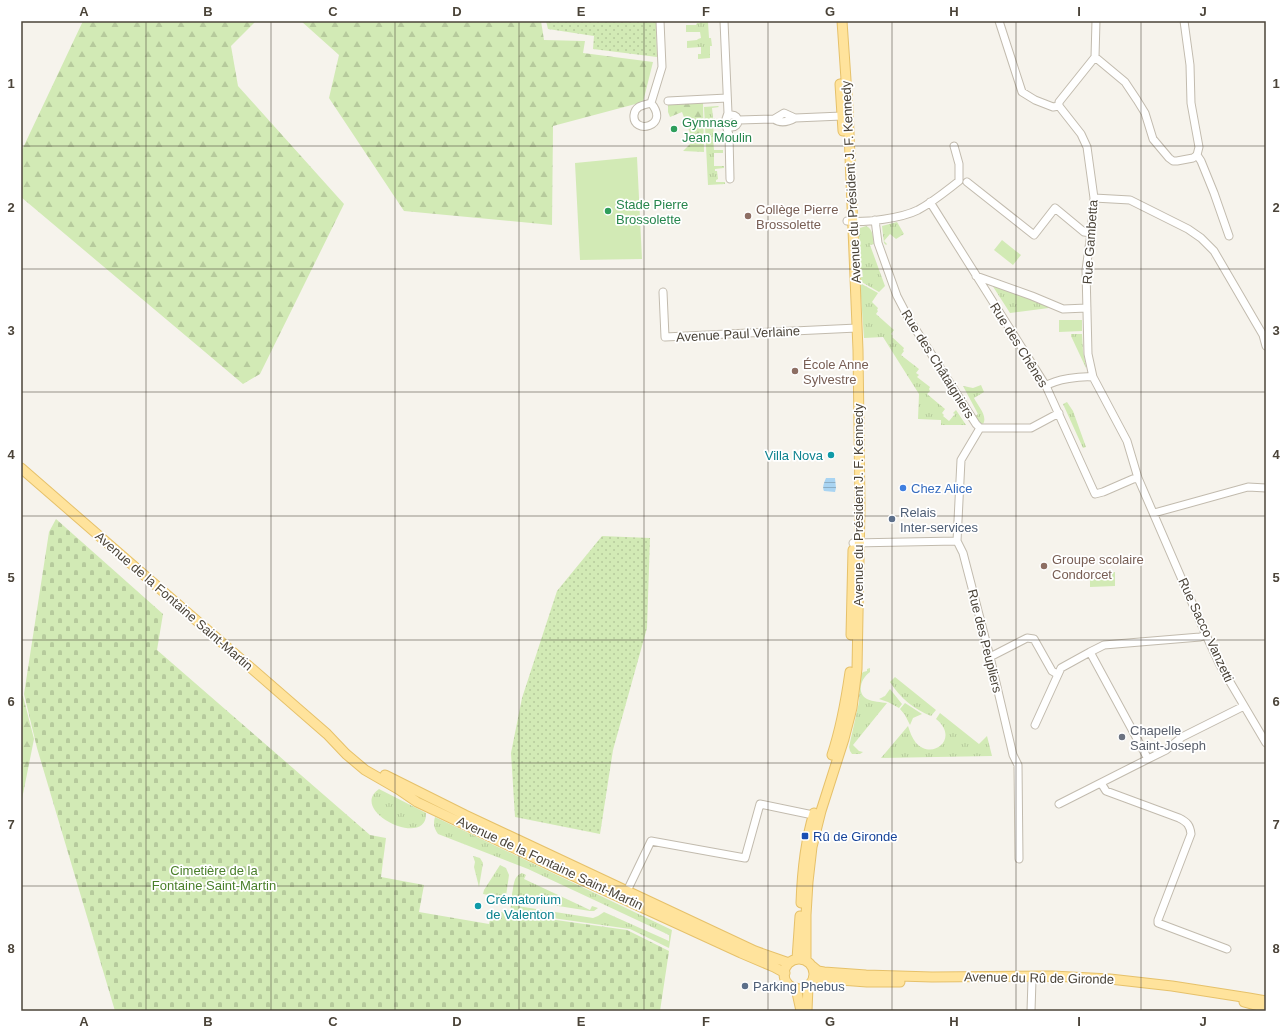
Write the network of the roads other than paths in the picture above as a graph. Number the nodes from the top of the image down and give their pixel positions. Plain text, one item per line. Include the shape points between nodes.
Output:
1 (660, 21) edge
2 (724, 21) edge
3 (836, 21) edge
4 (842, 21) edge
5 (999, 21) edge
6 (1096, 21) edge
7 (1184, 21) edge
8 (1095, 57) junction
9 (727, 98) junction
10 (668, 101) dead end
11 (651, 103) dead end
12 (1059, 106) junction
13 (842, 116) junction
14 (726, 120) junction
15 (739, 120) junction
16 (734, 127) junction
17 (729, 135) junction
18 (954, 146) dead end
19 (1197, 155) junction
20 (730, 178) dead end
21 (967, 182) dead end
22 (1094, 198) junction
23 (930, 202) junction
24 (875, 220) junction
25 (850, 221) junction
26 (1091, 233) junction
27 (1229, 236) dead end
28 (976, 276) junction
29 (663, 292) dead end
30 (1087, 308) junction
31 (854, 328) junction
32 (1266, 346) edge
33 (1093, 377) junction
34 (1046, 386) junction
35 (1059, 413) junction
36 (980, 428) junction
37 (21, 468) edge
38 (1138, 478) junction
39 (1266, 488) edge
40 (1154, 513) junction
41 (957, 541) junction
42 (856, 543) junction
43 (1206, 635) junction
44 (1090, 652) junction
45 (990, 657) junction
46 (1057, 674) junction
47 (1244, 706) junction
48 (1035, 725) dead end
49 (327, 734) junction
50 (1266, 743) edge
51 (1148, 759) junction
52 (1101, 783) junction
53 (1059, 804) dead end
54 (434, 810) junction
55 (465, 815) junction
56 (813, 816) junction
57 (1019, 859) dead end
58 (595, 881) junction
59 (626, 895) junction
60 (1227, 949) dead end
61 (801, 962) junction
62 (784, 973) junction
63 (1032, 980) junction
64 (811, 982) junction
65 (796, 988) junction
66 (1266, 1001) edge
67 (1266, 1008) edge
68 (801, 1011) edge
69 (807, 1011) edge
70 (1031, 1011) edge

1 - 11 street via 662,67
2 - 9 street
3 - 13 main road, Avenue du Président J. F. Kennedy
4 - 25 main road, Avenue du Président J. F. Kennedy via 848,109
5 - 12 street via 1022,92 1035,100
6 - 8 street
7 - 19 street via 1190,65 1191,103 1199,147
8 - 12 street via 1059,102
8 - 19 street via 1125,82 1145,113 1154,139 1169,158 1177,161
9 - 10 street
9 - 14 street
12 - 22 street, Rue Gambetta via 1088,147
13 - 15 street via 795,118 784,113 774,119
13 - 25 main road, Avenue du Président J. F. Kennedy
14 - 15 street via 734,114
14 - 16 street via 729,126
14 - 17 street
15 - 16 street
16 - 17 street
17 - 20 street
18 - 23 street via 959,164 959,181
19 - 27 street
21 - 26 street via 1034,235 1055,208 1084,232
22 - 26 street, Rue Gambetta
22 - 32 street via 1130,200 1188,229 1208,244 1260,330
23 - 24 street via 918,210
23 - 28 street, Rue des Chênes
24 - 25 street
24 - 36 street, Rue des Châtaigniers via 878,243 897,296 963,406
25 - 31 main road, Avenue du Président J. F. Kennedy
26 - 30 street, Rue Gambetta via 1086,270
28 - 30 street via 1063,309
28 - 34 street, Rue des Chênes
29 - 31 street, Avenue Paul Verlaine via 665,337
30 - 33 street, Rue Gambetta via 1088,354
31 - 42 main road, Avenue du Président J. F. Kennedy via 860,507
33 - 34 street via 1062,380
33 - 38 street, Rue Gambetta via 1127,441
34 - 35 street, Rue des Chênes
35 - 36 street, Rue des Châtaigniers via 1031,428
35 - 38 street, Rue des Chênes via 1095,494
36 - 41 street, Rue des Peupliers via 961,460
37 - 49 main road, Avenue de la Fontaine Saint-Martin
38 - 40 street, Rue Gambetta
39 - 40 street via 1248,487
40 - 43 street, Rue Sacco Vanzetti
41 - 42 street
41 - 45 street, Rue des Peupliers via 963,553
42 - 56 main road, Avenue du Président J. F. Kennedy via 851,668 845,707
42 - 61 main road, Avenue du Président J. F. Kennedy via 859,567 857,670 852,708 844,740 820,811 812,847
43 - 44 street via 1104,645
43 - 47 street, Rue Sacco Vanzetti
44 - 46 street via 1061,668
44 - 51 street
45 - 46 street via 1027,638 1034,640 1052,671
45 - 57 street, Rue des Peupliers via 1013,755 1018,765
46 - 48 street
47 - 50 street, Rue Sacco Vanzetti
47 - 51 street via 1182,737 1166,750
49 - 54 main road, Avenue de la Fontaine Saint-Martin via 365,770
49 - 55 main road, Avenue de la Fontaine Saint-Martin via 372,769
51 - 52 street
52 - 53 street
52 - 60 street via 1106,791 1187,822 1191,834 1158,923
54 - 55 main road via 436,806 441,805
54 - 58 main road, Avenue de la Fontaine Saint-Martin
55 - 58 main road, Avenue de la Fontaine Saint-Martin
56 - 59 street via 760,804 745,858 651,841
56 - 61 main road, Avenue du Président J. F. Kennedy via 801,882
58 - 59 main road, Avenue de la Fontaine Saint-Martin
59 - 61 main road, Avenue de la Fontaine Saint-Martin via 755,951
59 - 62 main road, Avenue de la Fontaine Saint-Martin
61 - 62 main road
61 - 64 main road via 814,974
61 - 66 main road, Avenue du Rû de Gironde via 818,971 866,975 1052,976 1110,979
62 - 65 main road via 789,984
63 - 64 main road, Avenue du Rû de Gironde
63 - 67 main road, Avenue du Rû de Gironde via 1109,983 1165,989 1240,1001
63 - 70 street
64 - 65 main road via 804,988
64 - 69 main road
65 - 68 main road

